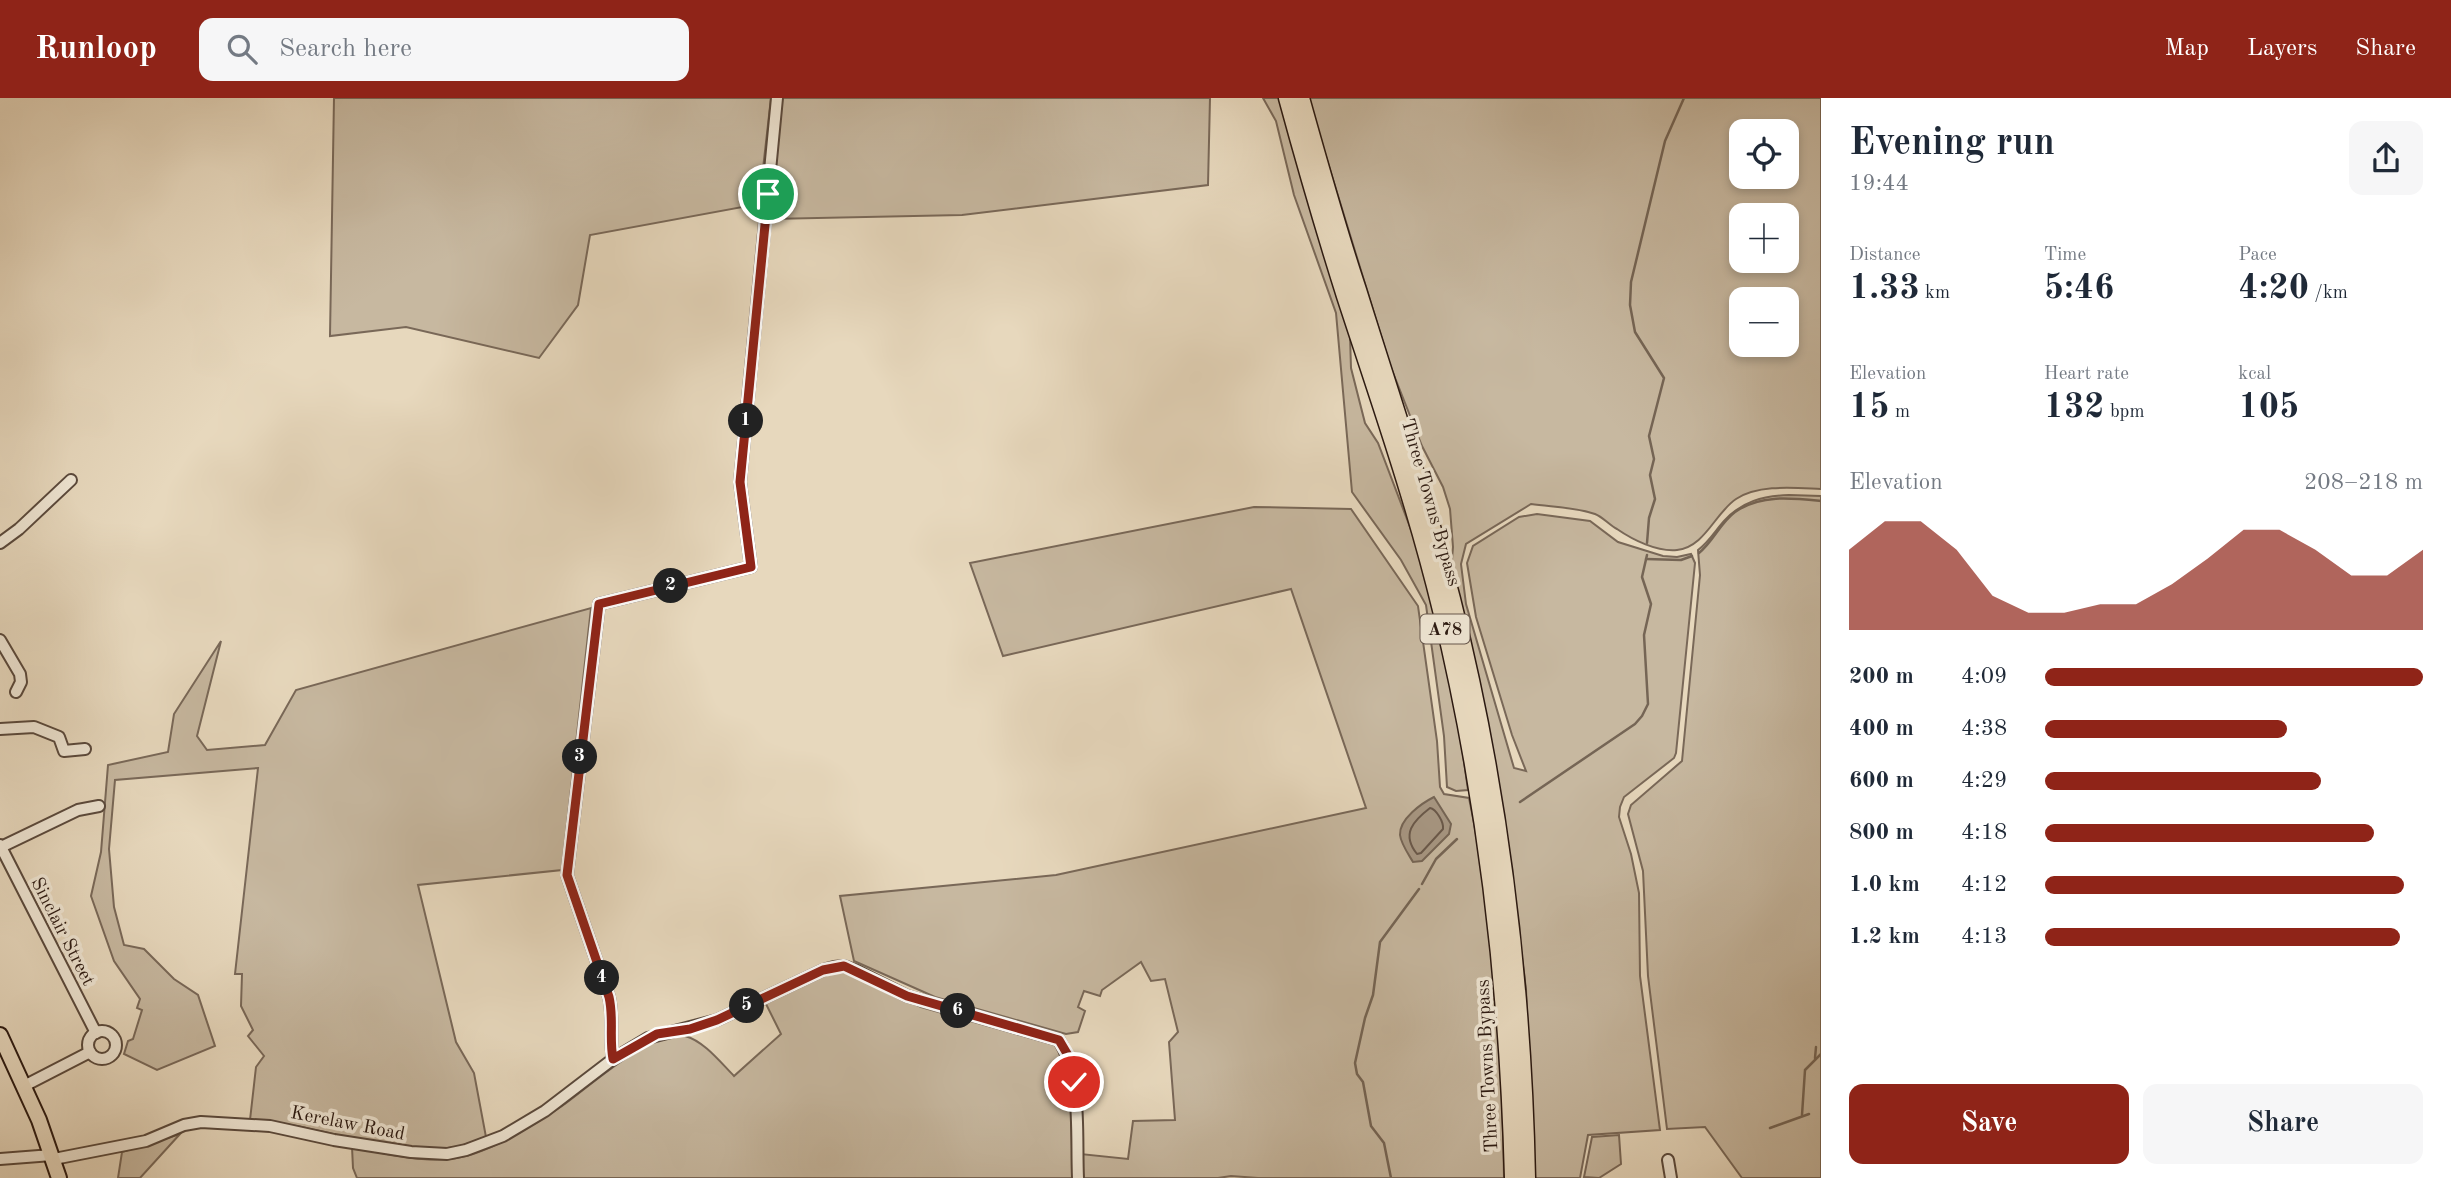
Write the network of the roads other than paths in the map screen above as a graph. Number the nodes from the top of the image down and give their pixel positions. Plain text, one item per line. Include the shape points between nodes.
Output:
1 (778, 98) edge
2 (1287, 98) edge
3 (1301, 98) edge
4 (71, 480) dead end
5 (0, 543) edge
6 (0, 640) edge
7 (16, 692) dead end
8 (0, 729) edge
9 (86, 749) dead end
10 (99, 806) dead end
11 (1, 846) edge
12 (96, 1033) junction
13 (0, 1035) edge
14 (90, 1052) junction
15 (613, 1059) junction
16 (24, 1086) junction
17 (53, 1157) junction
18 (0, 1159) edge
19 (1668, 1160) dead end
20 (59, 1178) edge
21 (1078, 1178) edge
22 (1513, 1178) edge
23 (1527, 1178) edge
24 (1671, 1178) edge

1 - 15 street via 740,482 751,567 599,604 567,875 609,997
2 - 22 highway, Three Towns Bypass / A78 via 1413,507 1457,681 1497,925 1507,1027
3 - 23 highway, Three Towns Bypass / A78 via 1426,503 1470,677 1510,923 1521,1027
4 - 5 street
6 - 7 street via 20,674
8 - 9 street via 34,727 59,737 64,751
10 - 11 street via 78,810
11 - 12 street, Sinclair Street
12 - 14 street via 90,1040
12 - 14 street via 112,1036 114,1052 104,1059
13 - 16 main road
14 - 16 street
15 - 17 street, Kerelaw Road via 545,1111 503,1136 447,1154 334,1140 270,1126 201,1122 146,1141
15 - 21 street, Kerelaw Road via 657,1034 717,1020 823,970 844,966 907,996 1059,1040 1074,1078
16 - 17 main road
17 - 18 street, Kerelaw Road
17 - 20 main road
19 - 24 street

